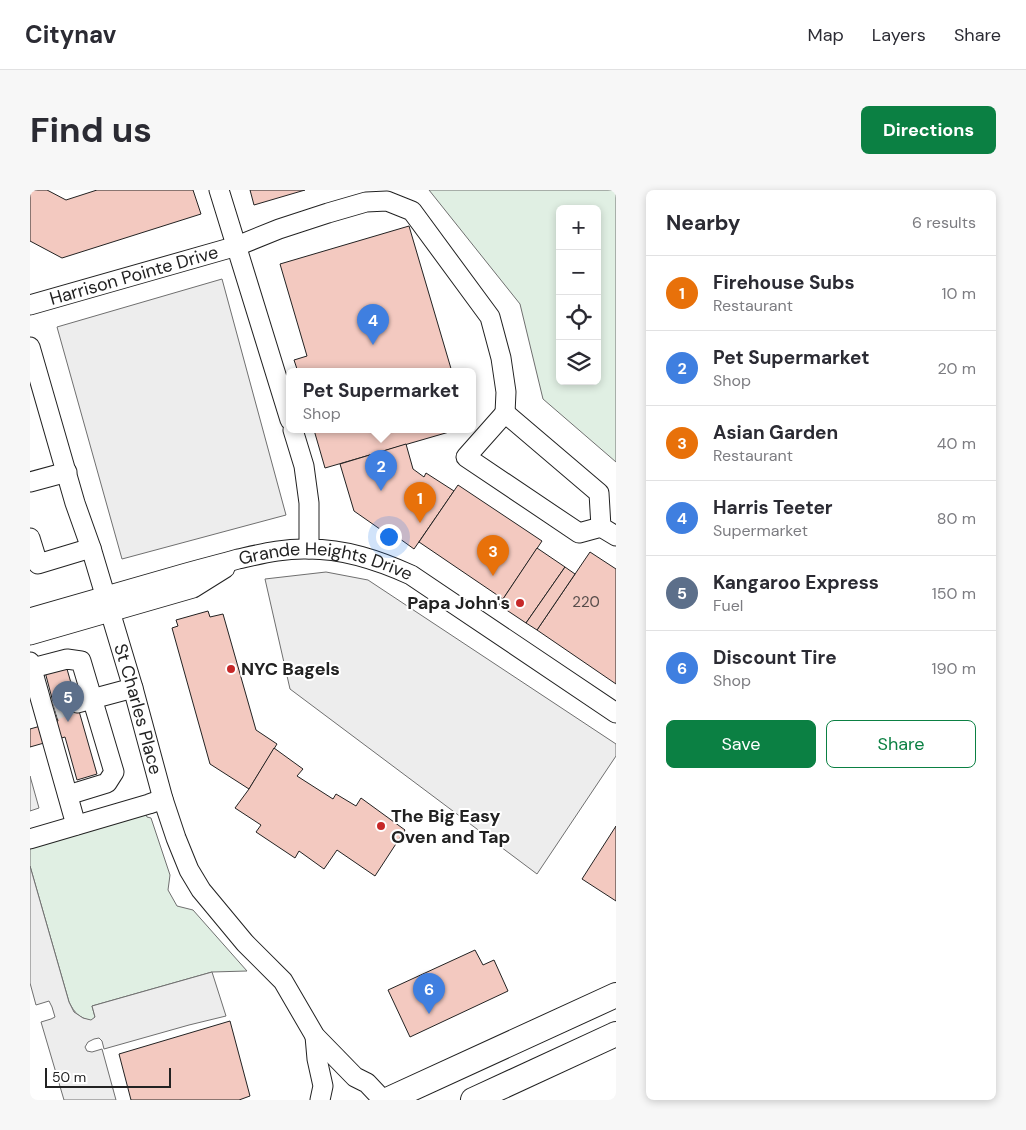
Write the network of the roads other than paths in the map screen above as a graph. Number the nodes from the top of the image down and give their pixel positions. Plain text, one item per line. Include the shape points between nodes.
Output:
1 (220, 190) edge
2 (237, 246) junction
3 (30, 305) edge
4 (31, 357) edge
5 (286, 407) edge
6 (504, 413) junction
7 (294, 433) edge
8 (67, 472) junction
9 (30, 482) edge
10 (609, 531) edge
11 (30, 538) edge
12 (91, 548) junction
13 (309, 548) junction
14 (238, 559) junction
15 (34, 566) edge
16 (107, 604) junction
17 (30, 618) edge
18 (30, 635) edge
19 (31, 665) edge
20 (132, 688) junction
21 (85, 701) junction
22 (616, 713) edge
23 (68, 795) junction
24 (163, 799) junction
25 (76, 825) junction
26 (30, 839) edge
27 (616, 995) edge
28 (616, 1034) edge
29 (315, 1036) junction
30 (320, 1100) edge
31 (382, 1100) edge
32 (388, 1100) edge
33 (473, 1100) edge

1 - 2 street
2 - 3 street, Harrison Pointe Drive
2 - 5 street
2 - 6 street, Harrison Pointe Drive via 279,229 366,202 387,202 412,211 490,317 506,392
4 - 8 street, St Charles Place
6 - 10 street via 599,493
6 - 10 street via 466,457 579,533
7 - 13 street via 304,466 309,503
8 - 9 street
8 - 12 street, St Charles Place
11 - 15 street
12 - 15 street
12 - 16 street, St Charles Place
13 - 14 street, Grande Heights Drive
13 - 22 street, Grande Heights Drive via 360,555 411,575
14 - 16 street, Grande Heights Drive via 205,567
14 - 16 street, Grande Heights Drive via 193,588
16 - 17 street, Grande Heights Drive
16 - 18 street, Grande Heights Drive
16 - 20 street, St Charles Place
19 - 21 street via 67,659 81,661
19 - 23 street via 50,711
20 - 21 street
20 - 24 street, St Charles Place
21 - 23 street via 114,772 107,783
23 - 25 street
24 - 25 street
24 - 29 street, St Charles Place via 188,870 200,890 283,981
25 - 26 street
27 - 32 main road
28 - 33 main road
29 - 30 street, St Charles Place via 323,1086
29 - 31 street, St Charles Place

